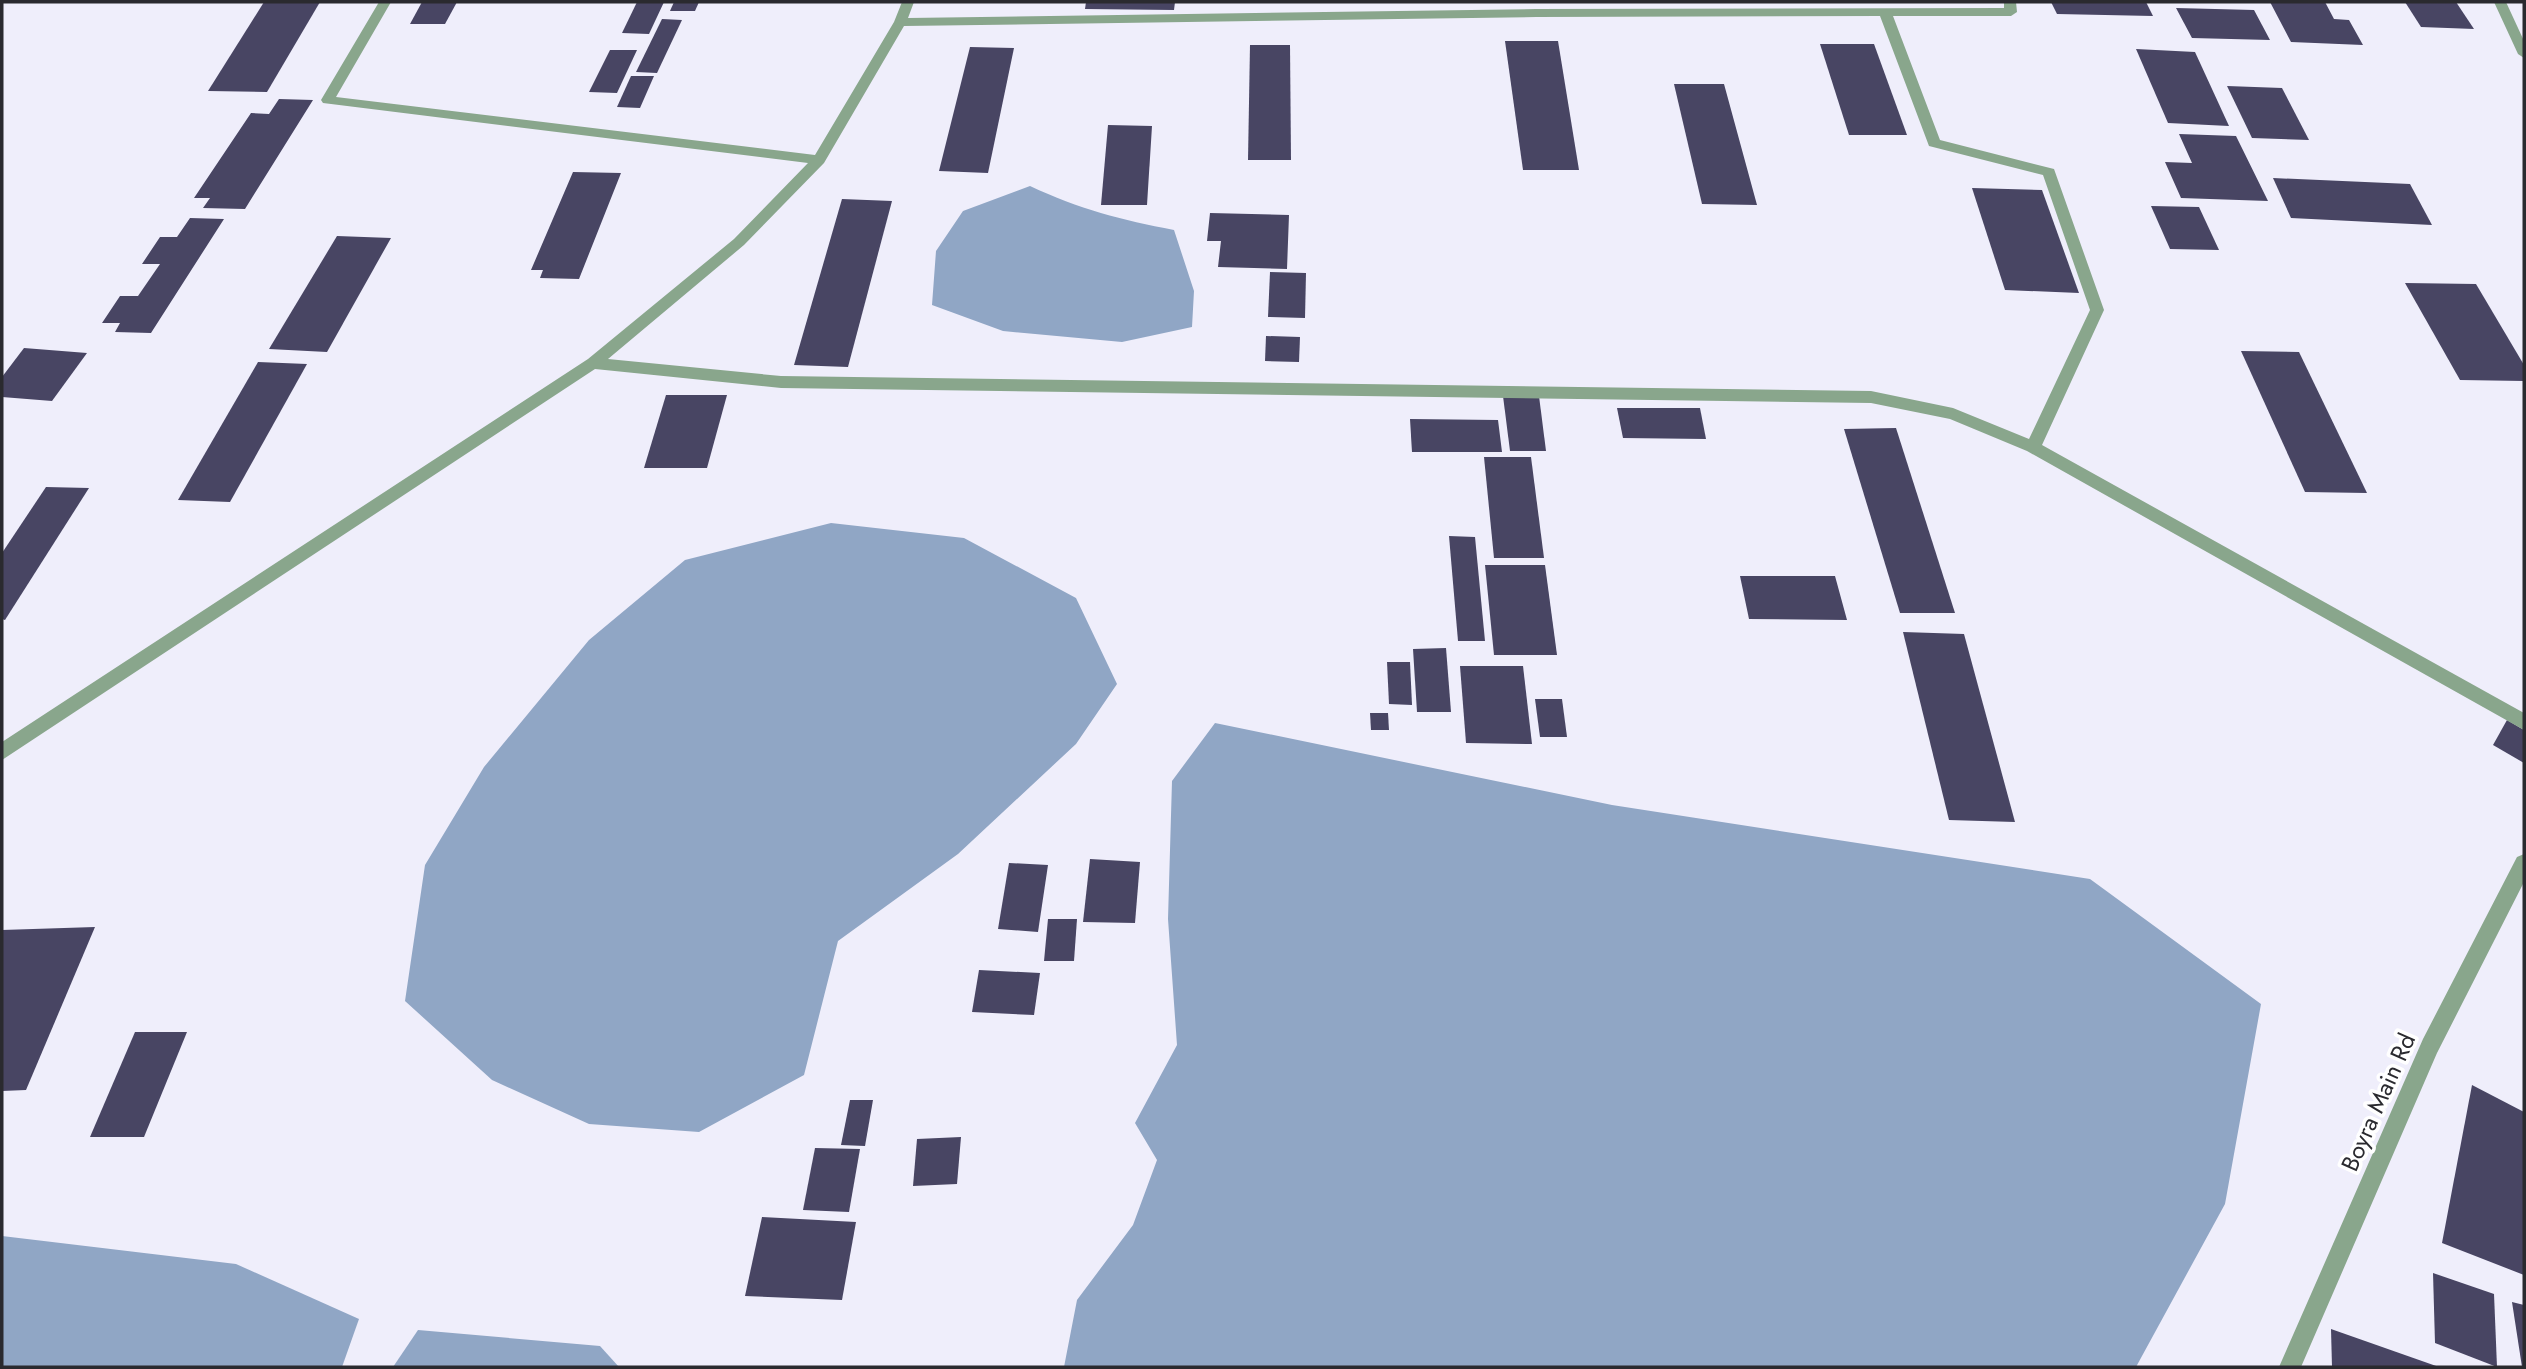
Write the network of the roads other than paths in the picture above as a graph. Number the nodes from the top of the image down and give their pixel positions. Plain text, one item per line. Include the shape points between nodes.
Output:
1 (385, 2) edge
2 (908, 2) edge
3 (2010, 2) edge
4 (2500, 2) edge
5 (1535, 7) edge
6 (1885, 12) junction
7 (900, 22) junction
8 (2524, 54) edge
9 (819, 160) junction
10 (593, 362) junction
11 (2033, 447) junction
12 (2524, 722) edge
13 (2, 752) edge
14 (2524, 863) edge
15 (2290, 1367) edge

1 - 9 street via 328,100
2 - 7 street
3 - 6 street via 2011,12
4 - 8 street
5 - 6 street
5 - 7 street
6 - 11 street via 1934,143 2049,172 2092,298 2096,310
7 - 9 street
9 - 10 street via 739,242
10 - 11 street via 780,382 1871,397 1953,414
10 - 13 street
11 - 12 street
14 - 15 street, Boyra Main Rd via 2430,1046

